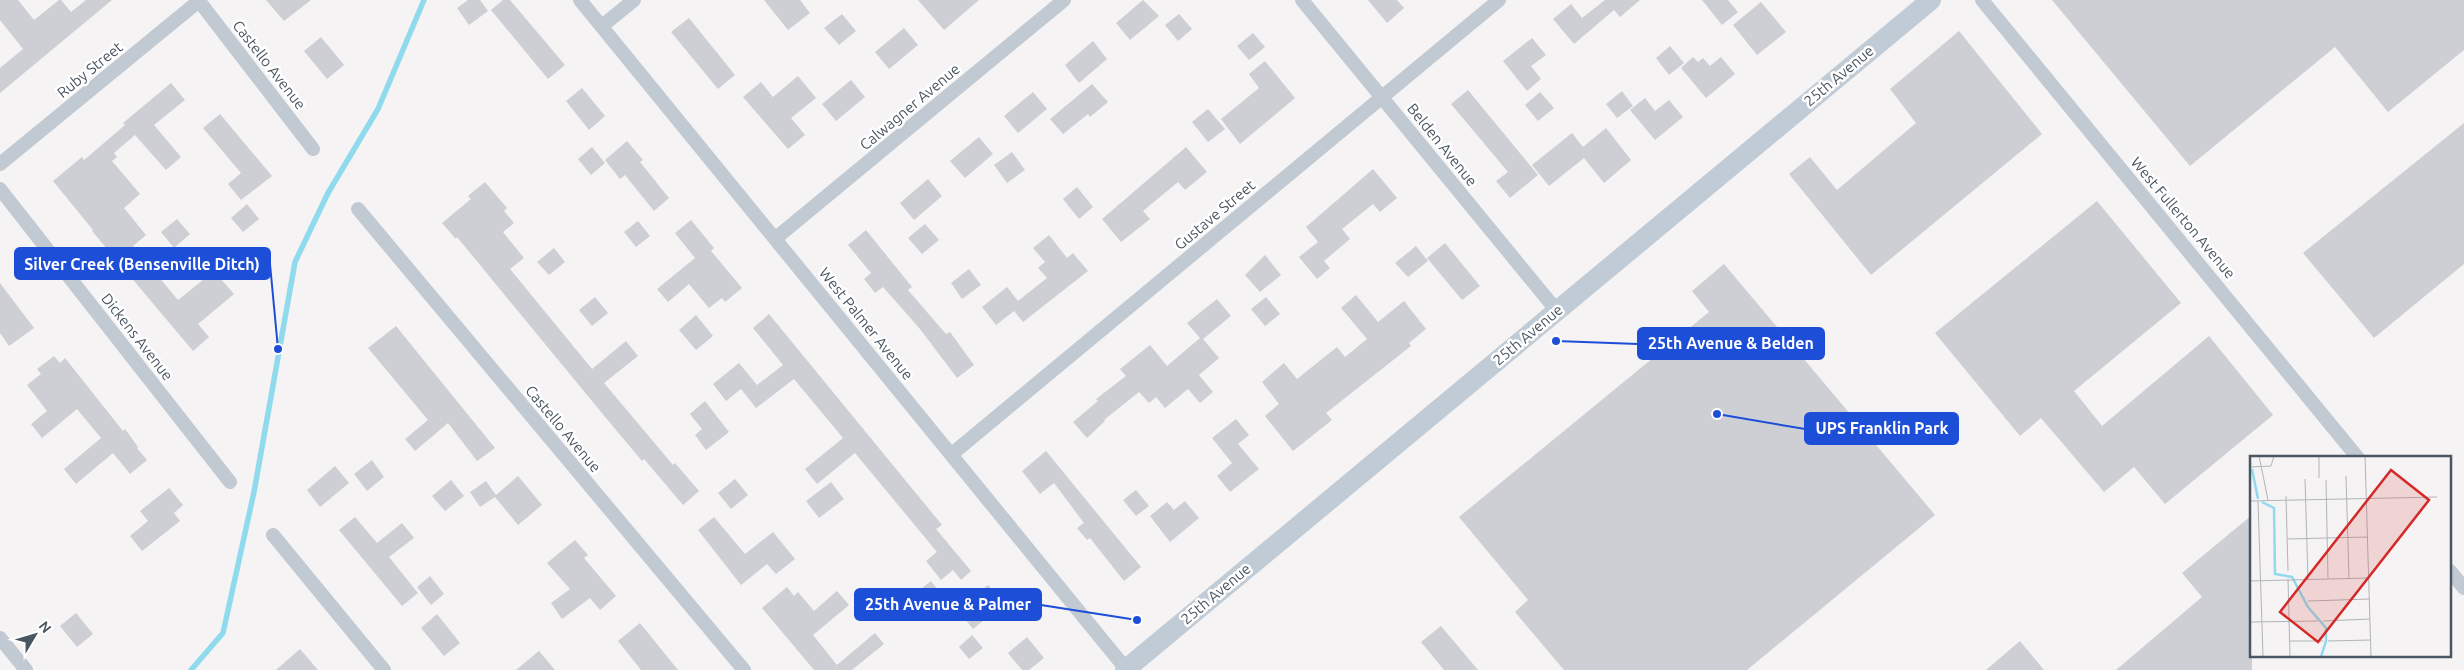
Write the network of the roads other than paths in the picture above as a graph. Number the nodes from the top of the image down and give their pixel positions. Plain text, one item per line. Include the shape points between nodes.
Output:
1 (200, 0) edge
2 (580, 0) edge
3 (634, 0) edge
4 (1064, 0) edge
5 (1302, 0) edge
6 (1499, 0) edge
7 (1931, 0) edge
8 (1982, 0) edge
9 (602, 26) junction
10 (1382, 97) junction
11 (313, 149) dead end
12 (0, 164) edge
13 (0, 189) edge
14 (358, 210) dead end
15 (776, 238) junction
16 (1557, 311) junction
17 (952, 454) junction
18 (2356, 456) edge
19 (230, 482) dead end
20 (273, 535) dead end
21 (2452, 573) edge
22 (2464, 588) edge
23 (0, 638) edge
24 (26, 670) edge
25 (384, 670) edge
26 (744, 670) edge
27 (1125, 670) edge

1 - 11 street, Castello Avenue
1 - 12 street, Ruby Street
2 - 9 street, West Palmer Avenue
3 - 9 street
4 - 15 street, Calwagner Avenue
5 - 10 street, Belden Avenue
6 - 10 street, Gustave Street
7 - 16 main road, 25th Avenue
8 - 18 street, West Fullerton Avenue
9 - 15 street, West Palmer Avenue
10 - 16 street, Belden Avenue
10 - 17 street, Gustave Street
13 - 19 street, Dickens Avenue
14 - 26 street, Castello Avenue
15 - 17 street, West Palmer Avenue
16 - 27 main road, 25th Avenue
17 - 27 street, West Palmer Avenue
20 - 25 street
21 - 22 street
23 - 24 street

